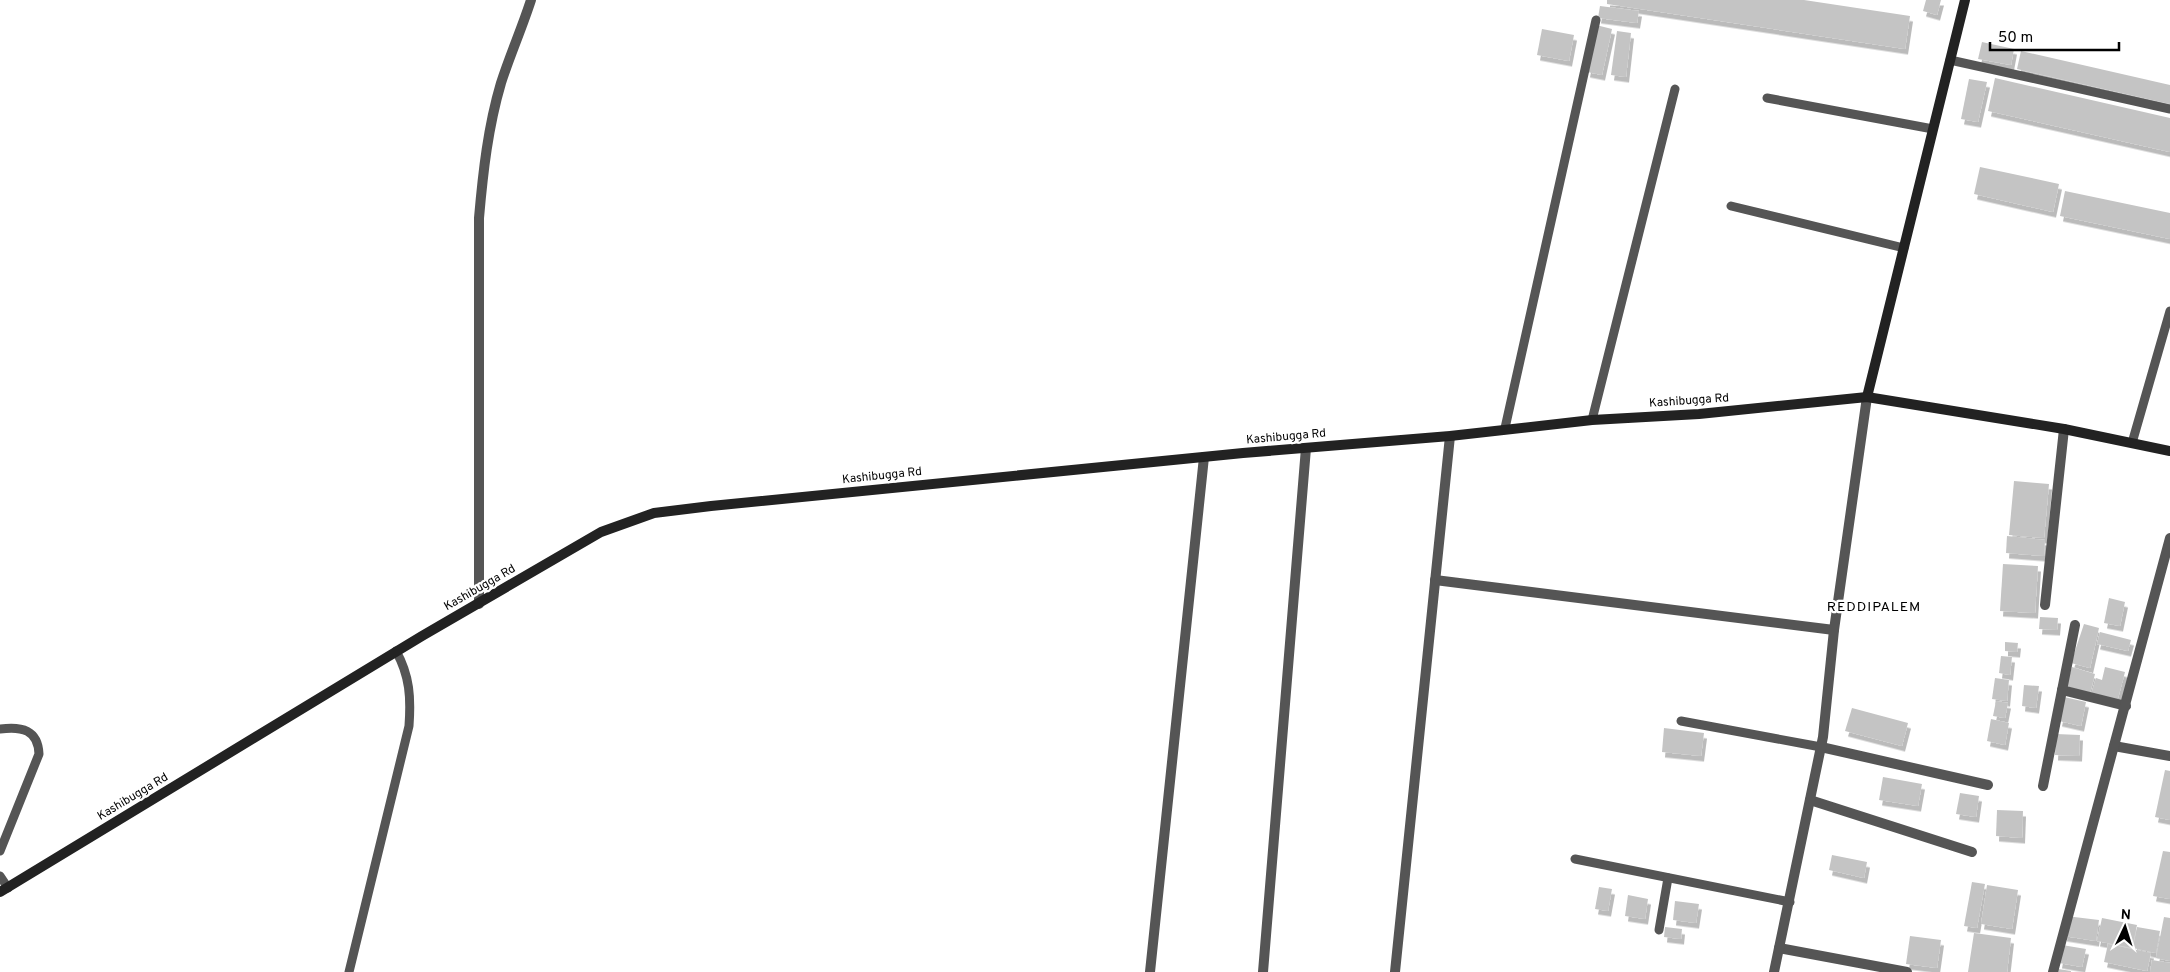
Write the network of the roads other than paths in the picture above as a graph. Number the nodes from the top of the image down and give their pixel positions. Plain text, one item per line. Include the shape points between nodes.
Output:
1 (531, 0) edge
2 (1965, 0) edge
3 (1596, 20) dead end
4 (1950, 60) junction
5 (1675, 89) dead end
6 (1767, 98) dead end
7 (2170, 108) edge
8 (1934, 129) junction
9 (1731, 206) dead end
10 (1904, 248) junction
11 (2170, 311) edge
12 (1867, 397) junction
13 (1592, 420) junction
14 (1505, 428) junction
15 (2064, 429) junction
16 (1450, 436) junction
17 (2132, 443) junction
18 (1306, 448) junction
19 (2170, 451) edge
20 (1204, 457) junction
21 (2170, 538) edge
22 (2167, 563) edge
23 (1435, 580) junction
24 (479, 604) junction
25 (2045, 605) dead end
26 (2074, 625) dead end
27 (1834, 630) junction
28 (396, 651) junction
29 (2062, 690) junction
30 (2126, 706) junction
31 (1681, 721) dead end
32 (0, 729) edge
33 (2114, 746) junction
34 (1821, 747) junction
35 (2170, 756) edge
36 (1988, 785) dead end
37 (2043, 786) dead end
38 (1810, 800) junction
39 (0, 850) edge
40 (1972, 852) dead end
41 (1575, 859) dead end
42 (0, 876) edge
43 (1668, 878) junction
44 (4, 890) edge
45 (1790, 902) junction
46 (1659, 930) dead end
47 (1779, 948) junction
48 (349, 972) edge
49 (1150, 972) edge
50 (1262, 972) edge
51 (1395, 972) edge
52 (1774, 972) edge
53 (1907, 972) edge
54 (2053, 972) edge

1 - 24 street via 495,106 481,192
2 - 4 main road
3 - 14 lane
4 - 7 lane
4 - 8 main road
5 - 13 lane
6 - 8 lane
8 - 10 main road
9 - 10 lane
10 - 12 main road
11 - 17 lane
12 - 13 main road, Kashibugga Rd via 1699,414
12 - 15 main road, Kashibugga Rd
12 - 27 street
13 - 14 main road, Kashibugga Rd
14 - 16 main road, Kashibugga Rd
15 - 17 main road, Kashibugga Rd
15 - 25 street
16 - 18 main road, Kashibugga Rd
16 - 23 street
17 - 19 main road, Kashibugga Rd
18 - 20 main road, Kashibugga Rd
18 - 50 street
20 - 24 main road, Kashibugga Rd via 654,514 601,532
20 - 49 street
21 - 22 street
22 - 30 street
23 - 27 street
23 - 51 street
24 - 28 main road, Kashibugga Rd
26 - 29 street
27 - 34 street
28 - 44 main road, Kashibugga Rd
28 - 48 lane via 405,668 411,696 409,726
29 - 30 street
29 - 37 street
30 - 33 street
31 - 34 lane
32 - 39 lane via 28,732 38,743 39,754
33 - 35 street
33 - 54 street
34 - 36 street
34 - 38 street
38 - 40 street
38 - 45 street
41 - 43 lane
42 - 44 lane
43 - 45 lane
43 - 46 lane
45 - 47 street
47 - 52 street
47 - 53 street

